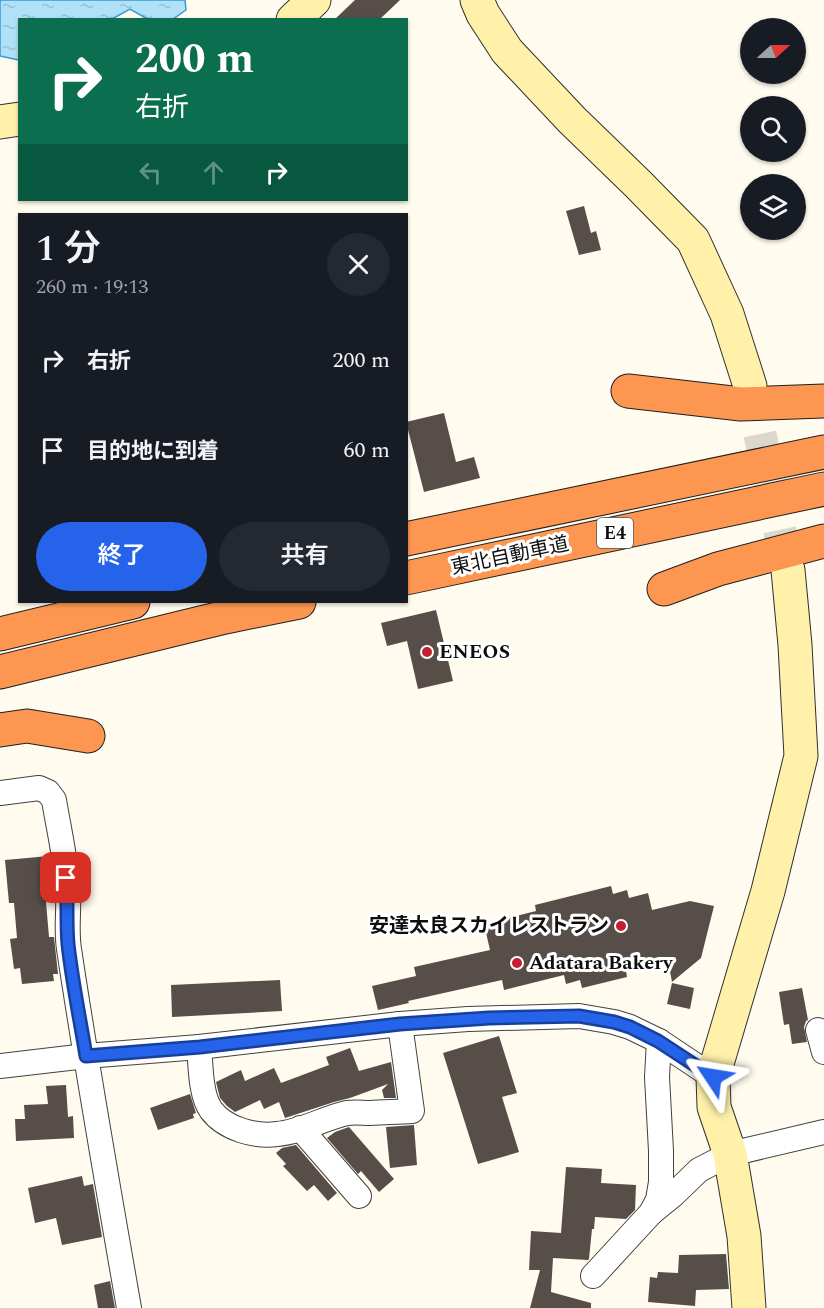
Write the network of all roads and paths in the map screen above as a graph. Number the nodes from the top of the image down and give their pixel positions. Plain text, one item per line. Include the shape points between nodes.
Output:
1 (314, 0) edge
2 (477, 0) edge
3 (295, 18) edge
4 (18, 119) edge
5 (0, 122) edge
6 (750, 386) tunnel mouth
7 (628, 391) dead end
8 (824, 401) edge
9 (824, 452) edge
10 (824, 489) edge
11 (408, 539) edge
12 (824, 541) edge
13 (788, 570) tunnel mouth
14 (408, 578) edge
15 (664, 589) dead end
16 (129, 603) edge
17 (294, 603) edge
18 (0, 634) edge
19 (0, 672) edge
20 (0, 730) edge
21 (88, 736) dead end
22 (0, 793) edge
23 (400, 1024) junction
24 (658, 1041) junction
25 (200, 1047) junction
26 (86, 1056) junction
27 (0, 1066) edge
28 (713, 1077) junction
29 (300, 1128) junction
30 (824, 1132) edge
31 (730, 1154) junction
32 (359, 1196) dead end
33 (651, 1213) junction
34 (593, 1276) dead end
35 (129, 1308) edge
36 (749, 1308) edge

1 - 3 street
2 - 6 street via 507,51 693,240 727,314
4 - 5 street
7 - 8 highway via 741,404
9 - 11 highway, 東北自動車道 / E4
10 - 14 highway, 東北自動車道 / E4
12 - 15 highway via 717,569
13 - 28 street via 801,756 768,891
16 - 18 highway
17 - 19 highway
20 - 21 highway via 27,726
22 - 26 street via 39,788 54,800 68,895 69,946
23 - 24 street via 579,1016 630,1027
23 - 25 street
23 - 29 street via 412,1111 348,1113
24 - 28 street
24 - 33 street via 661,1182
25 - 26 street
25 - 29 street via 206,1099 219,1118 234,1128 257,1134
26 - 27 street
26 - 35 street
28 - 31 street via 714,1107
29 - 32 street
30 - 31 street
31 - 33 street via 699,1170
31 - 36 street via 744,1236
33 - 34 street

